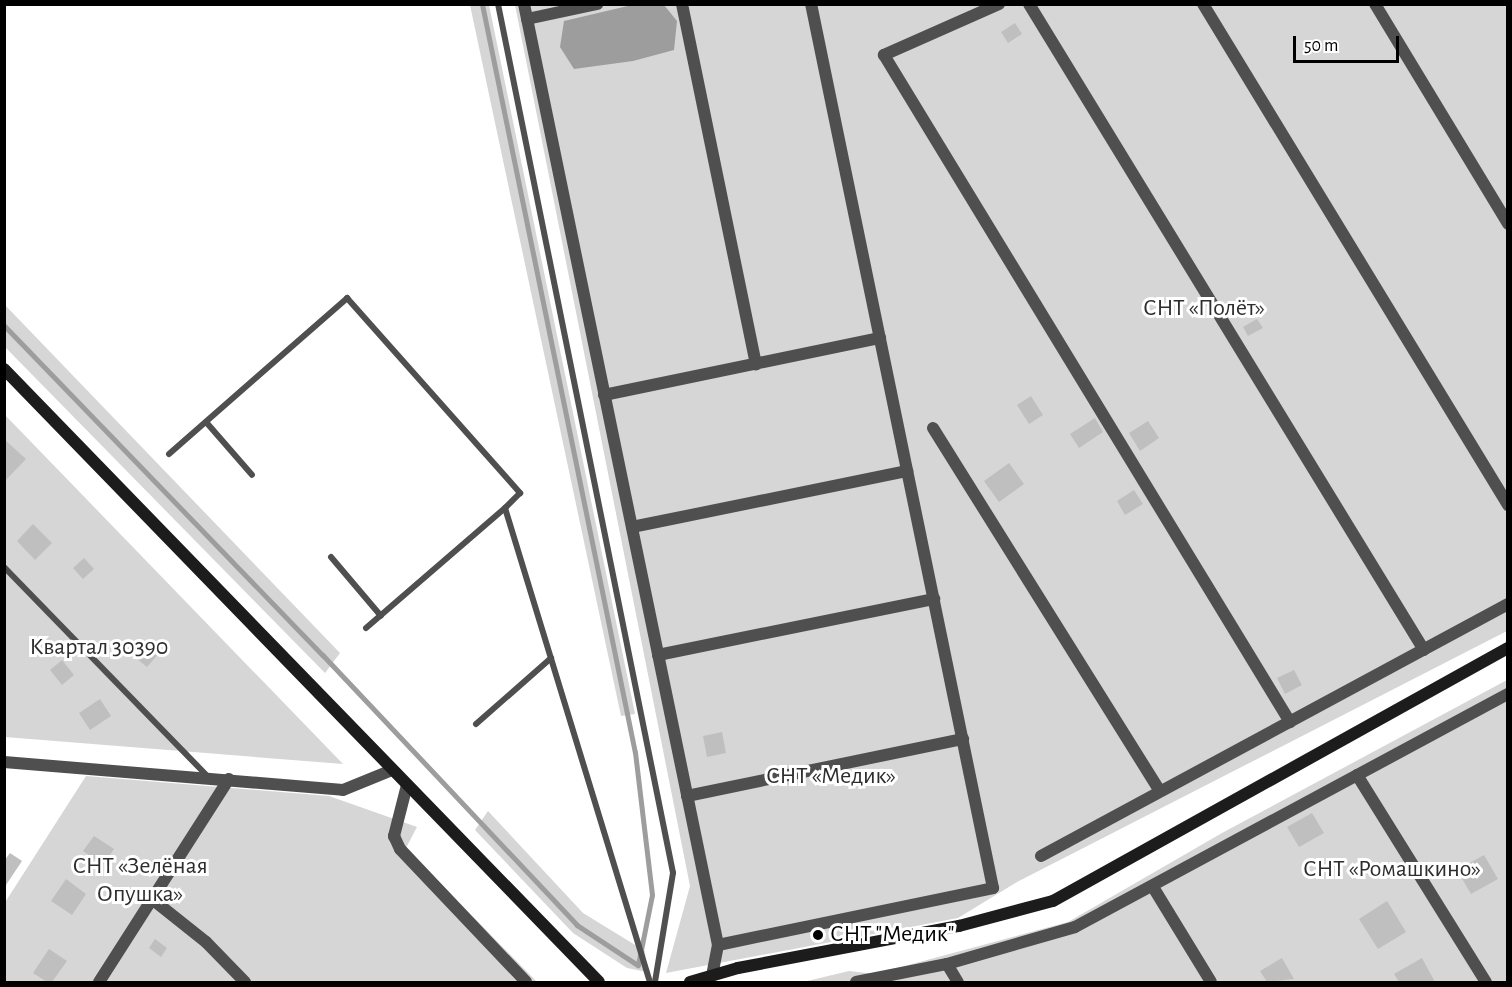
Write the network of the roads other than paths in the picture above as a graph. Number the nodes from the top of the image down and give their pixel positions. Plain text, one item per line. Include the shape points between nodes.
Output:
1 (498, 4) edge
2 (524, 4) edge
3 (597, 4) edge
4 (682, 4) edge
5 (811, 4) edge
6 (999, 4) edge
7 (1029, 4) edge
8 (1203, 4) edge
9 (1375, 4) edge
10 (527, 19) junction
11 (1508, 224) edge
12 (880, 338) junction
13 (756, 364) junction
14 (4, 369) edge
15 (604, 395) junction
16 (206, 422) junction
17 (933, 428) dead end
18 (170, 454) dead end
19 (907, 471) junction
20 (252, 476) dead end
21 (1508, 505) edge
22 (505, 507) junction
23 (632, 527) junction
24 (331, 557) dead end
25 (4, 567) edge
26 (934, 599) junction
27 (1508, 604) edge
28 (381, 616) junction
29 (366, 628) dead end
30 (1508, 648) edge
31 (1424, 650) junction
32 (658, 655) junction
33 (551, 658) junction
34 (1508, 694) edge
35 (1290, 722) junction
36 (476, 724) dead end
37 (963, 740) junction
38 (4, 762) edge
39 (392, 770) junction
40 (1357, 775) junction
41 (209, 778) junction
42 (229, 779) junction
43 (407, 785) junction
44 (1160, 791) junction
45 (687, 796) junction
46 (1041, 856) dead end
47 (1153, 887) junction
48 (152, 899) junction
49 (718, 945) junction
50 (947, 964) junction
51 (712, 975) junction
52 (99, 982) edge
53 (245, 982) edge
54 (526, 982) edge
55 (599, 982) edge
56 (650, 982) edge
57 (655, 982) edge
58 (690, 982) edge
59 (856, 982) edge
60 (958, 982) edge
61 (1211, 982) edge
62 (1486, 982) edge

1 - 57 lane via 672,873
2 - 10 street
3 - 10 street
4 - 13 street
5 - 12 street
6 - 35 street via 884,55
7 - 31 street
8 - 21 street
9 - 11 street
10 - 15 street
12 - 13 street
12 - 19 street
13 - 15 street
14 - 39 street
15 - 23 street
16 - 18 lane
16 - 20 lane
16 - 22 lane via 347,298 520,493
17 - 44 street
19 - 23 street
19 - 26 street
22 - 28 lane
22 - 33 lane
23 - 32 street
24 - 28 lane
25 - 41 lane
26 - 32 street
26 - 37 street
27 - 31 street
28 - 29 lane
30 - 51 street via 1053,901 959,926
31 - 35 street
32 - 45 street
33 - 36 lane
33 - 56 lane
34 - 40 street
35 - 44 street
37 - 45 street
37 - 49 street via 993,888
38 - 41 street
39 - 42 street via 343,790
39 - 43 street
40 - 47 street
40 - 62 street
41 - 42 street
42 - 48 street
43 - 54 street via 394,836 400,849
43 - 55 street
44 - 46 street
45 - 49 street
47 - 50 street via 1075,927
47 - 61 street
48 - 52 street
48 - 53 street via 206,942
49 - 51 street
50 - 59 street
50 - 60 street
51 - 58 street

